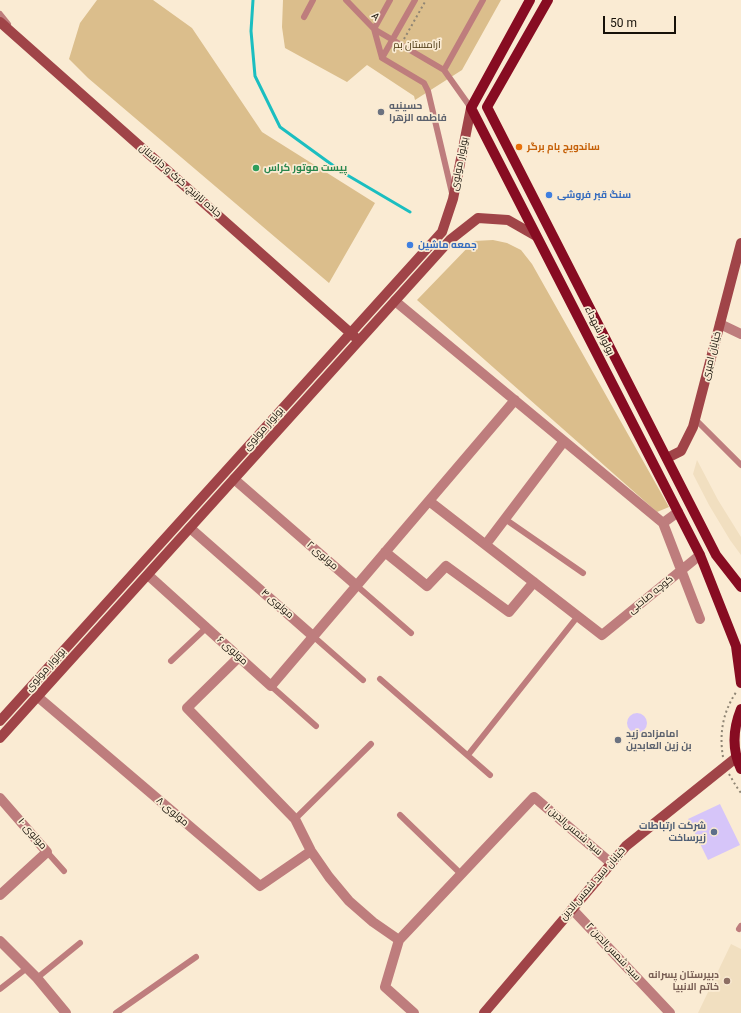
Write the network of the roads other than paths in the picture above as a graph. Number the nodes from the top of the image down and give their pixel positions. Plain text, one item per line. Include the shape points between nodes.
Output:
1 (313, 0) edge
2 (346, 0) edge
3 (390, 0) edge
4 (415, 0) edge
5 (483, 0) edge
6 (530, 0) edge
7 (548, 0) edge
8 (0, 14) edge
9 (304, 17) dead end
10 (0, 22) edge
11 (374, 30) junction
12 (392, 40) junction
13 (21, 41) junction
14 (382, 58) junction
15 (444, 70) junction
16 (471, 108) junction
17 (454, 199) junction
18 (442, 232) junction
19 (536, 236) junction
20 (450, 240) junction
21 (741, 244) edge
22 (395, 301) junction
23 (720, 324) junction
24 (351, 333) junction
25 (741, 334) edge
26 (606, 340) junction
27 (359, 341) junction
28 (593, 346) junction
29 (515, 400) junction
30 (695, 419) junction
31 (564, 441) junction
32 (666, 458) junction
33 (741, 465) edge
34 (234, 479) junction
35 (429, 501) junction
36 (678, 512) junction
37 (505, 518) junction
38 (663, 523) junction
39 (190, 528) junction
40 (486, 544) junction
41 (385, 552) junction
42 (700, 555) junction
43 (681, 570) junction
44 (583, 573) dead end
45 (148, 575) junction
46 (534, 582) junction
47 (357, 586) junction
48 (741, 587) edge
49 (578, 616) junction
50 (700, 619) dead end
51 (84, 628) junction
52 (206, 628) junction
53 (411, 633) dead end
54 (92, 636) junction
55 (314, 636) junction
56 (239, 657) junction
57 (172, 661) dead end
58 (380, 679) dead end
59 (363, 680) dead end
60 (741, 683) edge
61 (271, 686) junction
62 (38, 697) junction
63 (741, 709) edge
64 (0, 721) edge
65 (316, 726) dead end
66 (0, 738) edge
67 (371, 744) dead end
68 (468, 755) junction
69 (737, 757) junction
70 (741, 769) edge
71 (490, 775) dead end
72 (0, 798) edge
73 (400, 815) dead end
74 (295, 819) junction
75 (311, 851) junction
76 (47, 852) junction
77 (611, 863) junction
78 (64, 871) dead end
79 (461, 874) junction
80 (0, 895) edge
81 (572, 909) junction
82 (399, 940) junction
83 (0, 941) edge
84 (80, 943) dead end
85 (196, 957) dead end
86 (27, 968) junction
87 (37, 978) junction
88 (0, 989) edge
89 (66, 1013) edge
90 (116, 1013) edge
91 (414, 1013) edge
92 (484, 1013) edge
93 (670, 1013) edge

1 - 9 lane
2 - 11 lane, A
3 - 11 lane
4 - 12 lane
5 - 15 lane
6 - 16 main road
7 - 26 main road, بولوار شهداء via 487,107
8 - 13 lane
10 - 13 street, جاده نارتیچ، کرک و دارستان
11 - 12 lane
11 - 14 lane
12 - 14 lane
12 - 15 lane
13 - 24 street, جاده نارتیچ، کرک و دارستان
14 - 17 lane via 424,83
15 - 16 lane
16 - 17 street, بولوار مولوی
16 - 19 main road, بولوار شهداء
17 - 18 street, بولوار مولوی
18 - 20 street
18 - 24 street, بولوار مولوی
19 - 20 street, بولوار مولوی via 508,220 478,218
19 - 28 main road, بولوار شهداء
20 - 22 street, بولوار مولوی
21 - 23 street, خیابان امیری
22 - 27 street, بولوار مولوی
22 - 29 street
23 - 25 street
23 - 30 street, خیابان امیری
24 - 27 street, جاده نارتیچ، کرک و دارستان
24 - 51 street, بولوار مولوی
26 - 28 main road
26 - 32 main road, بولوار شهداء
27 - 34 street, بولوار مولوی
28 - 36 main road, بولوار شهداء
29 - 31 street
29 - 35 street
30 - 32 street, خیابان امیری via 681,451
30 - 33 lane
31 - 37 street
31 - 38 street
32 - 48 main road, بولوار شهداء via 716,555
34 - 39 street, بولوار مولوی
34 - 47 street, مولوی ۲
35 - 40 street
35 - 41 street
36 - 38 street
36 - 42 main road, بولوار شهداء
37 - 40 street
37 - 44 lane
38 - 43 street
39 - 45 street, بولوار مولوی
39 - 55 street, مولوی ۴
40 - 46 street
41 - 46 street via 428,586 446,566 509,612
41 - 47 street
42 - 43 street, کوچه صاحبی
42 - 60 main road, بولوار شهداء via 736,646
43 - 49 street, کوچه صاحبی via 602,635
43 - 50 street
45 - 52 street, مولوی ۶
45 - 54 street, بولوار مولوی
46 - 49 street
47 - 53 lane, مولوی ۲
47 - 55 street
49 - 68 lane
51 - 54 street
51 - 64 street, بولوار مولوی
52 - 56 street, مولوی ۶
52 - 57 lane
54 - 62 street, بولوار مولوی
55 - 59 lane, مولوی ۴
55 - 61 street
56 - 61 street, مولوی ۶
56 - 74 street via 187,708
58 - 68 lane
61 - 65 lane, مولوی ۶
62 - 66 street, بولوار مولوی
62 - 75 street, مولوی ۸ via 260,886
63 - 69 main road via 734,733
67 - 74 lane
68 - 71 lane
69 - 70 main road
69 - 77 street, خیابان سید شمس‌الدین via 626,846
72 - 76 street, مولوی ۱۰
73 - 79 lane
74 - 75 street
75 - 82 street via 350,901 373,922
76 - 78 lane, مولوی ۱۰
76 - 80 street
77 - 79 street, سید شمس‌الدین ۱ via 534,797
77 - 81 street, خیابان سید شمس‌الدین
79 - 82 street
81 - 92 street, خیابان سید شمس‌الدین
81 - 93 street, سید شمس‌الدین ۲
82 - 91 street via 385,987
83 - 86 street
84 - 87 lane
85 - 90 lane
86 - 87 street
86 - 88 lane
87 - 89 street

